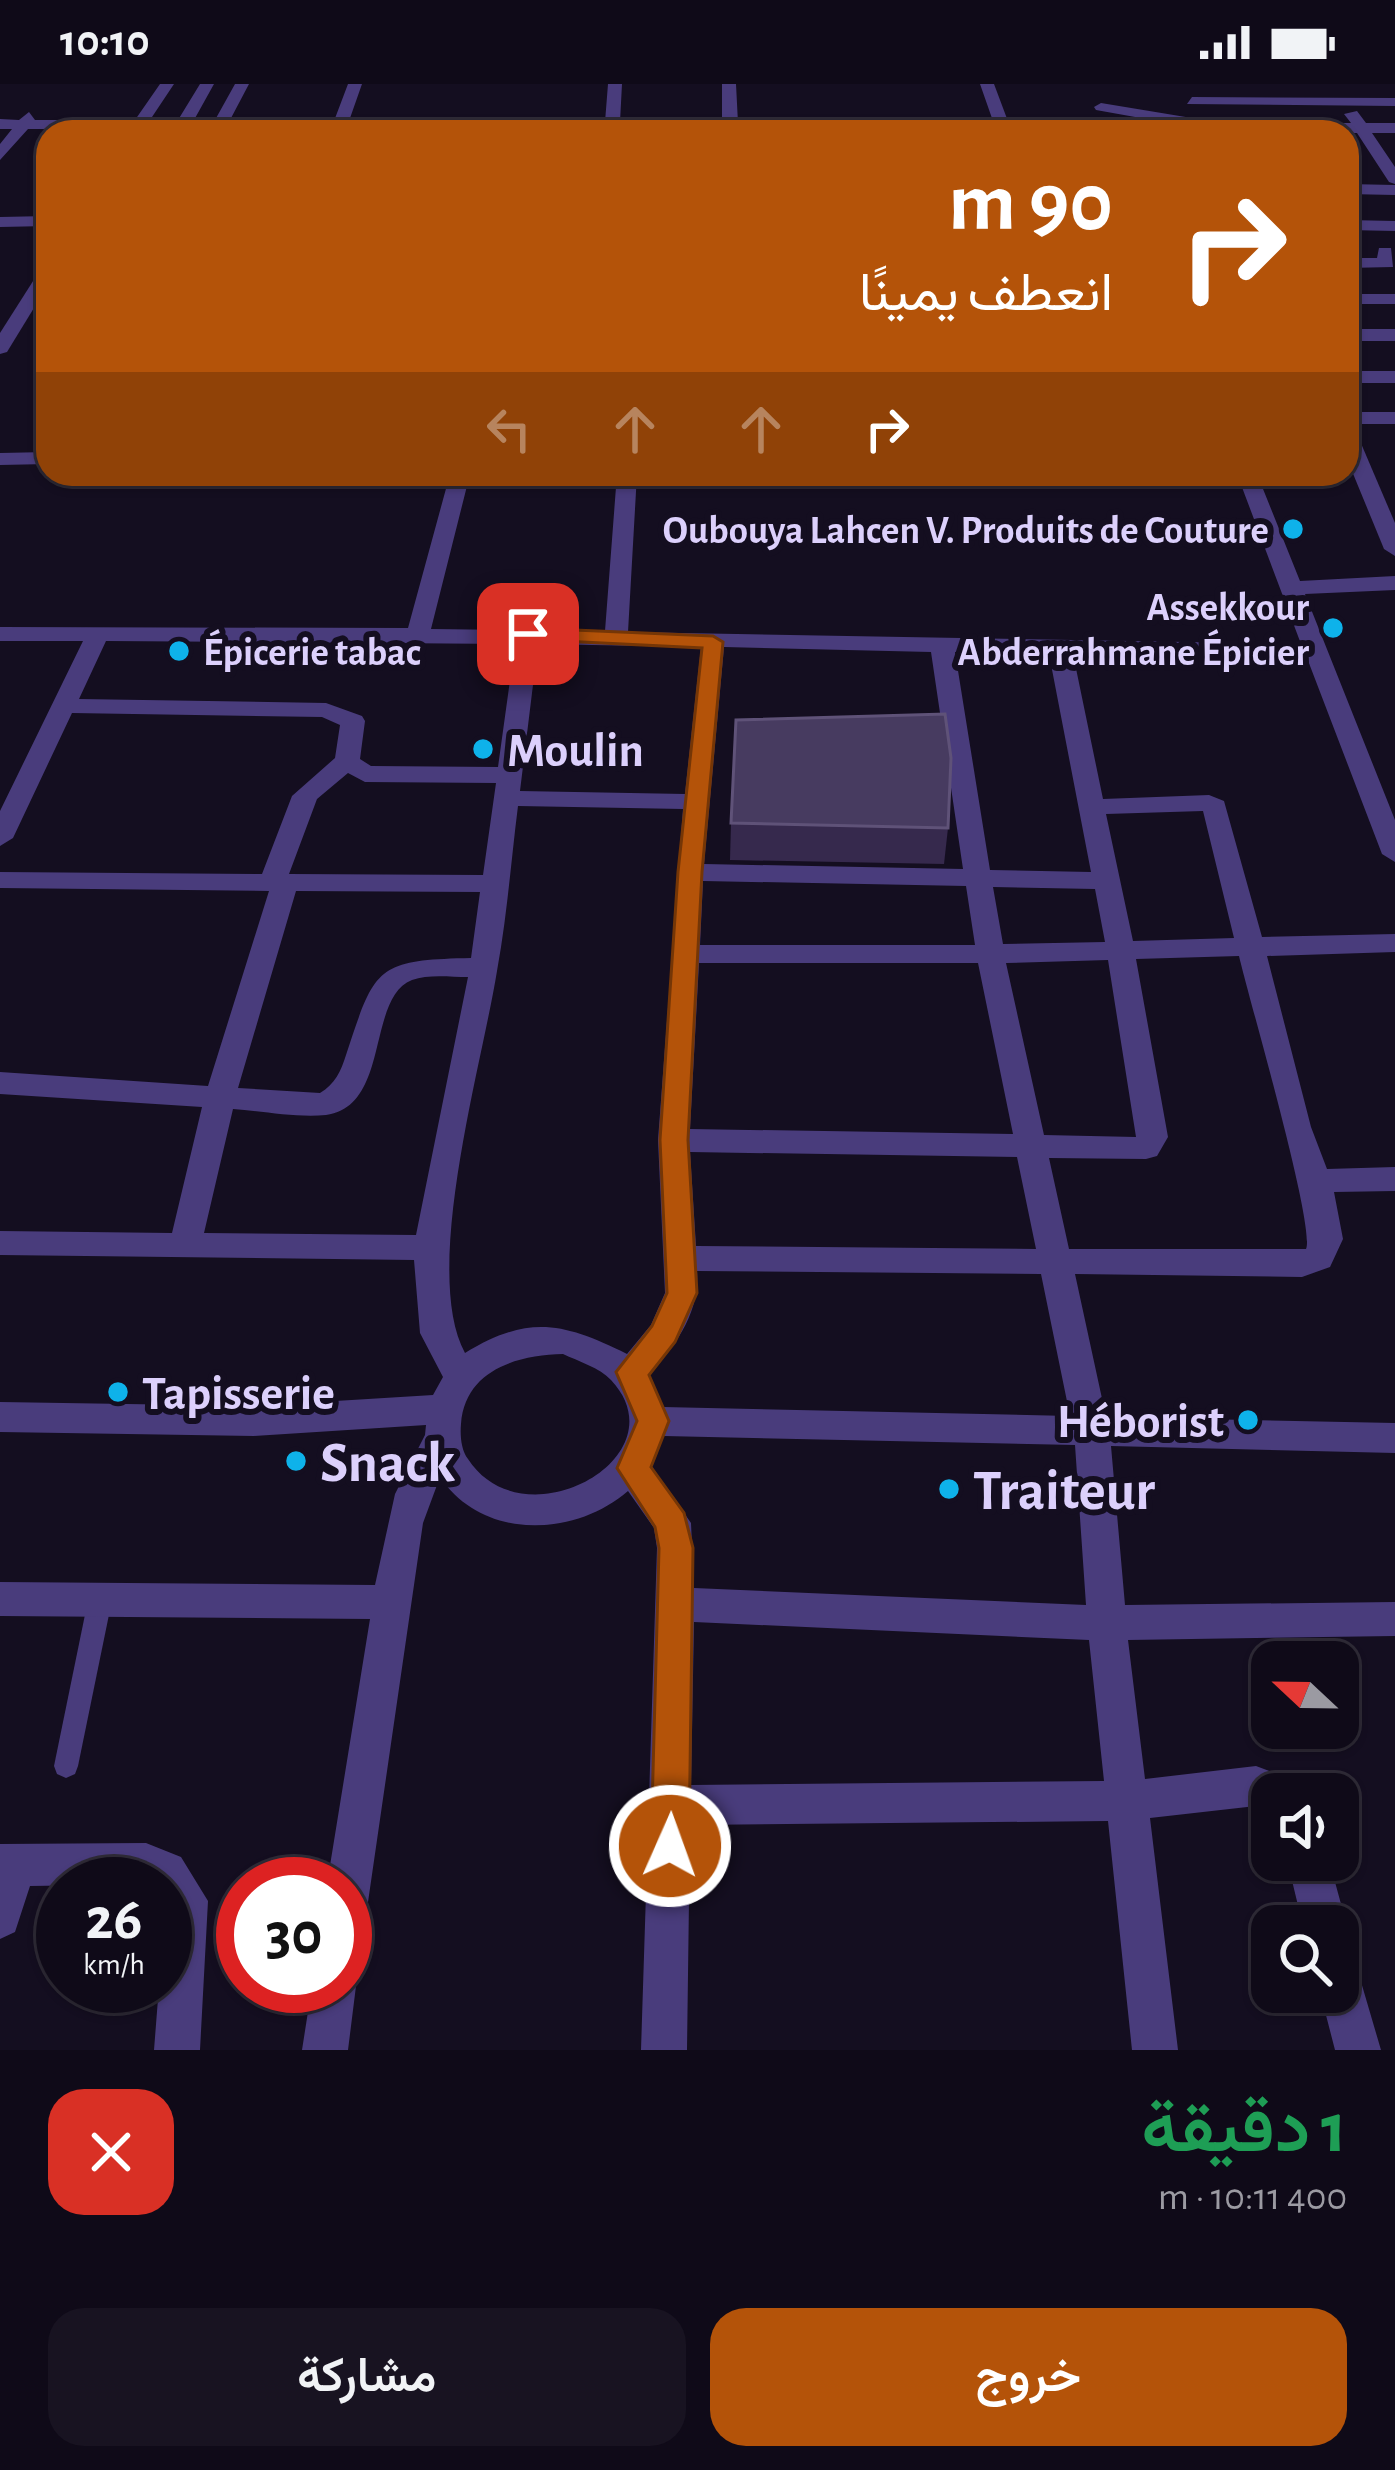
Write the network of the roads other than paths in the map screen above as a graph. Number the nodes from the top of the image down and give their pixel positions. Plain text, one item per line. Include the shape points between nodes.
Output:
1 (167, 84) edge
2 (207, 84) edge
3 (242, 84) edge
4 (355, 84) edge
5 (615, 84) edge
6 (729, 84) edge
7 (987, 84) edge
8 (1185, 84) edge
9 (1332, 84) edge
10 (1192, 101) junction
11 (1345, 101) junction
12 (1395, 102) edge
13 (0, 120) edge
14 (142, 120) edge
15 (186, 120) edge
16 (224, 120) edge
17 (342, 120) edge
18 (612, 120) edge
19 (730, 120) edge
20 (1000, 120) edge
21 (1106, 120) edge
22 (1175, 120) edge
23 (1204, 120) edge
24 (1356, 120) edge
25 (26, 121) junction
26 (36, 122) edge
27 (1360, 128) joint
28 (1395, 128) edge
29 (0, 155) edge
30 (1380, 158) edge
31 (1395, 179) edge
32 (1359, 189) edge
33 (1395, 190) edge
34 (36, 221) edge
35 (0, 222) edge
36 (1359, 225) edge
37 (1395, 226) edge
38 (1359, 229) edge
39 (1390, 252) edge
40 (1359, 263) edge
41 (36, 287) edge
42 (1359, 299) edge
43 (1395, 299) edge
44 (7, 327) edge
45 (1359, 335) edge
46 (1395, 335) edge
47 (0, 348) edge
48 (1359, 376) edge
49 (1395, 377) edge
50 (1359, 418) edge
51 (1395, 418) edge
52 (36, 453) edge
53 (0, 459) edge
54 (1363, 470) edge
55 (457, 486) edge
56 (626, 486) edge
57 (1251, 486) edge
58 (1395, 549) edge
59 (1395, 584) edge
60 (1289, 588) junction
61 (98, 633) junction
62 (0, 634) edge
63 (418, 634) junction
64 (528, 634) junction
65 (616, 635) junction
66 (713, 642) junction
67 (942, 647) junction
68 (1060, 648) junction
69 (1312, 651) junction
70 (63, 706) junction
71 (346, 761) junction
72 (507, 786) junction
73 (697, 802) junction
74 (1092, 807) junction
75 (0, 838) edge
76 (1395, 854) edge
77 (690, 872) junction
78 (977, 877) junction
79 (0, 880) edge
80 (1107, 881) junction
81 (279, 882) junction
82 (494, 884) junction
83 (1395, 943) edge
84 (1253, 946) junction
85 (1120, 948) junction
86 (685, 954) junction
87 (990, 954) junction
88 (484, 968) junction
89 (0, 1083) edge
90 (220, 1097) junction
91 (674, 1140) junction
92 (1033, 1147) junction
93 (1395, 1179) edge
94 (1316, 1181) junction
95 (0, 1243) edge
96 (185, 1245) junction
97 (430, 1248) junction
98 (680, 1258) junction
99 (1059, 1262) junction
100 (632, 1372) junction
101 (448, 1410) junction
102 (0, 1417) edge
103 (653, 1421) junction
104 (1092, 1434) junction
105 (1395, 1438) edge
106 (633, 1468) junction
107 (0, 1600) edge
108 (100, 1600) junction
109 (389, 1602) junction
110 (678, 1604) junction
111 (1395, 1618) edge
112 (1107, 1623) junction
113 (66, 1766) dead end
114 (1251, 1787) edge
115 (1126, 1801) junction
116 (671, 1805) junction
117 (352, 1857) edge
118 (8, 1865) edge
119 (0, 1917) edge
120 (330, 2013) edge
121 (1348, 2013) edge
122 (177, 2050) edge
123 (325, 2050) edge
124 (664, 2050) edge
125 (1155, 2050) edge
126 (1358, 2050) edge

1 - 14 street
2 - 15 street
3 - 16 street
4 - 17 street
5 - 18 street
6 - 19 street
7 - 20 street
8 - 10 street
9 - 11 street
10 - 11 street
10 - 23 street
11 - 12 street
11 - 24 street
13 - 25 street
21 - 22 street via 1098,100
25 - 26 street
25 - 29 street
27 - 28 street
27 - 30 street
30 - 31 street
32 - 33 street
34 - 35 street
36 - 37 street
38 - 39 street
39 - 40 street via 1387,263
41 - 44 street
42 - 43 street
44 - 47 street
45 - 46 street
48 - 49 street
50 - 51 street
52 - 53 street
54 - 58 street
55 - 63 street
56 - 65 street
57 - 60 street
59 - 60 street
60 - 69 street
61 - 62 street
61 - 63 street
61 - 70 street
63 - 64 street
64 - 65 street
64 - 72 street
65 - 66 street
66 - 67 street
66 - 73 street
67 - 68 street
67 - 78 street
68 - 69 street
68 - 74 street
69 - 76 street
70 - 71 street via 335,711 353,721
70 - 75 street
71 - 72 street via 365,774
71 - 81 street via 305,796
72 - 73 street
72 - 82 street
73 - 77 street
74 - 80 street
74 - 84 street via 1212,805
77 - 78 street
77 - 86 street
78 - 80 street
78 - 87 street
79 - 81 street
80 - 85 street
81 - 82 street
81 - 90 street
82 - 88 street
83 - 84 street
84 - 85 street
84 - 94 street
85 - 87 street
85 - 92 street via 1152,1137 1139,1149
86 - 87 street
86 - 91 street
87 - 92 street
88 - 90 street via 405,971 389,982 349,1088 335,1101
88 - 97 street
89 - 90 street
90 - 96 street
91 - 92 street
91 - 98 street
92 - 99 street
93 - 94 street
94 - 99 street via 1327,1239 1318,1258 1302,1264
95 - 96 street
96 - 97 street
97 - 101 street
98 - 99 street
98 - 100 street via 675,1314
99 - 104 street
100 - 101 street via 603,1351 567,1340 527,1341 490,1354
100 - 103 street
101 - 102 street via 274,1420
101 - 106 street via 455,1474 483,1498 521,1511 564,1510 604,1495
101 - 109 street via 413,1493
103 - 104 street
103 - 106 street
104 - 105 street
104 - 112 street
106 - 110 street via 672,1523
107 - 108 street
108 - 109 street
108 - 113 lane
109 - 117 street
110 - 112 street
110 - 116 street
111 - 112 street
112 - 115 street
114 - 115 street
115 - 116 street
115 - 125 street
116 - 124 street
118 - 119 street
118 - 122 street via 146,1864 177,1882 186,1901
120 - 123 street
121 - 126 street

